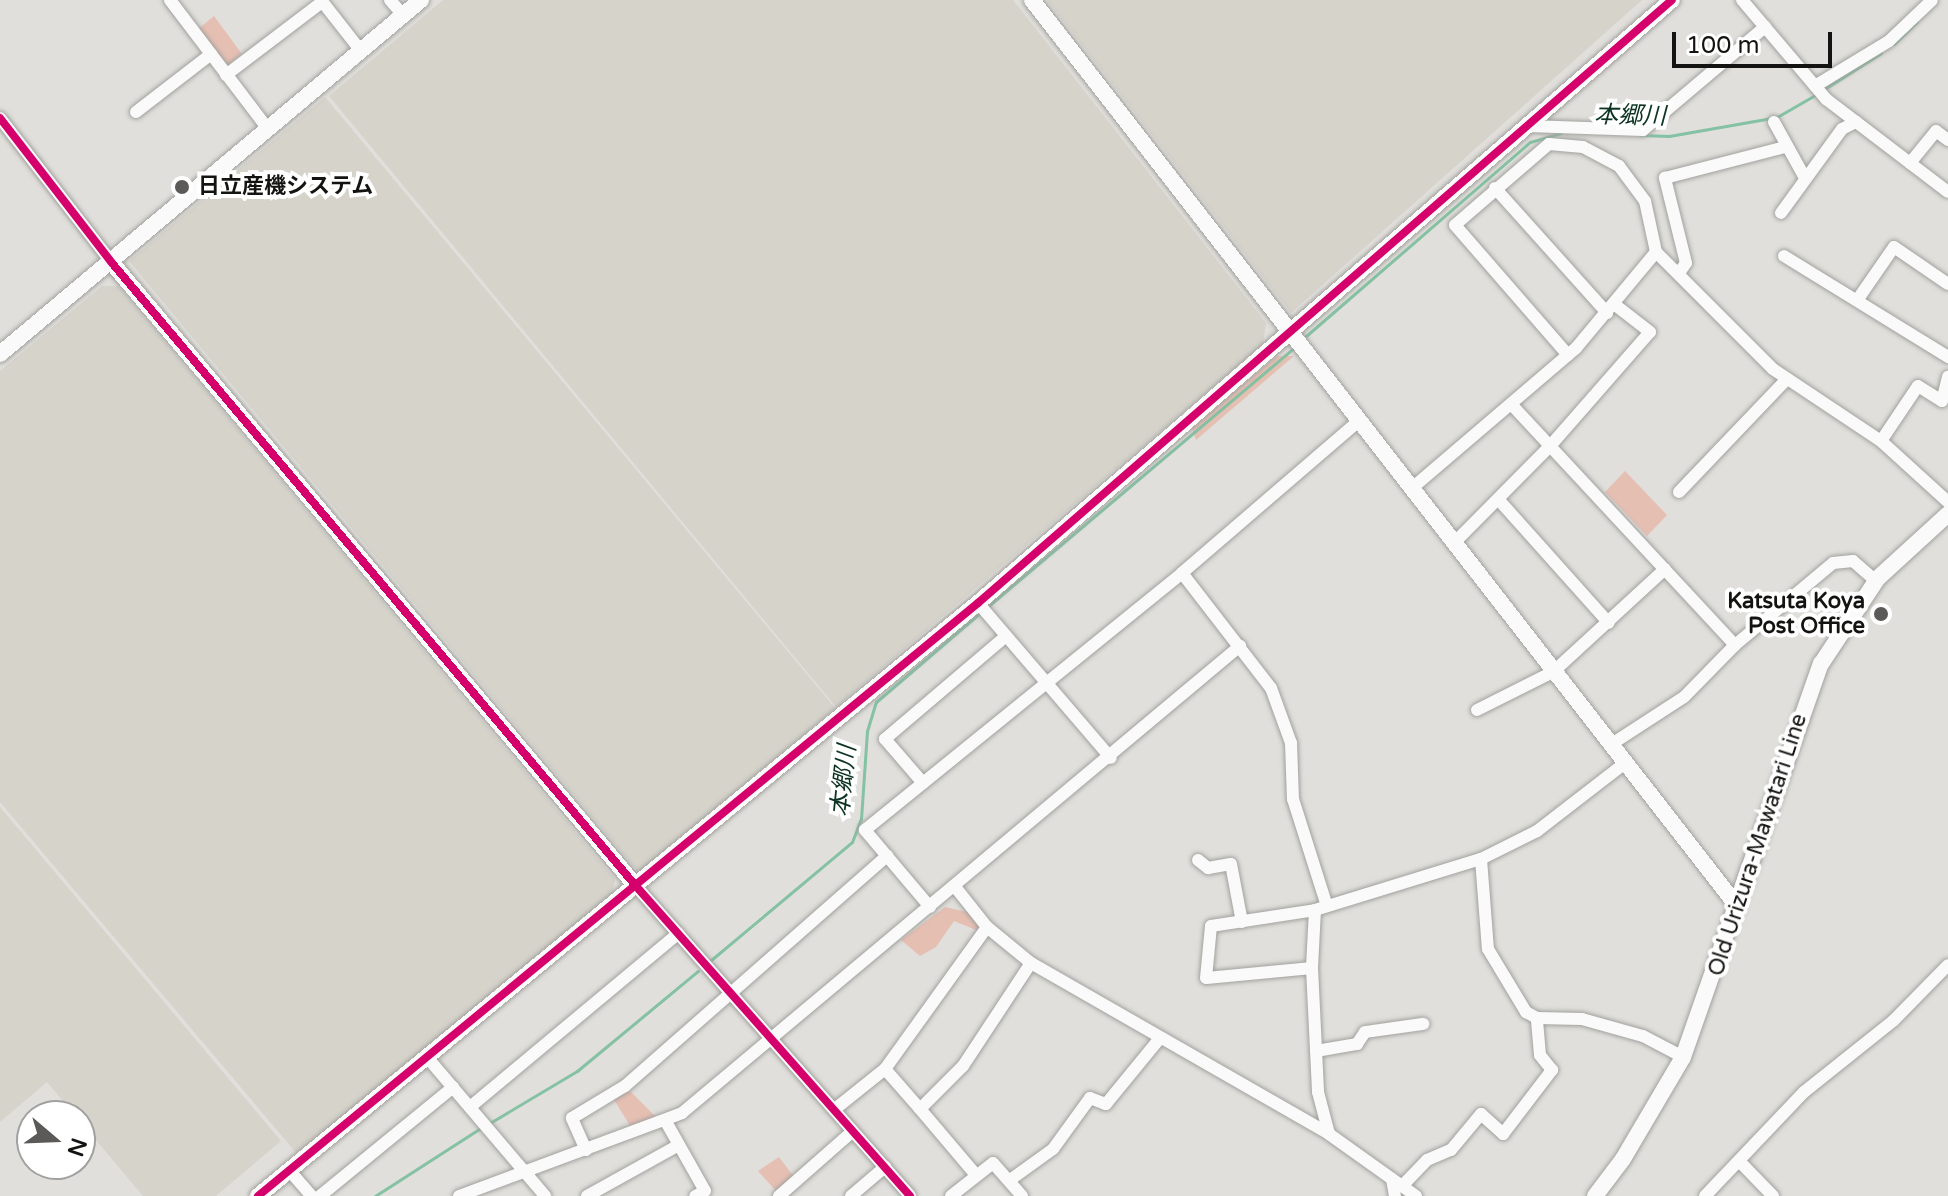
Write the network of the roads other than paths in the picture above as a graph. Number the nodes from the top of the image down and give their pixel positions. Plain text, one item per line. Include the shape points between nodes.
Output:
1 (170, 0) edge
2 (390, 0) edge
3 (421, 0) edge
4 (1032, 0) edge
5 (1672, 0) edge
6 (1742, 0) edge
7 (1932, 0) edge
8 (321, 1) edge
9 (403, 15) junction
10 (1765, 27) junction
11 (361, 51) junction
12 (211, 54) junction
13 (226, 75) junction
14 (1815, 86) junction
15 (136, 112) dead end
16 (0, 118) edge
17 (1774, 122) dead end
18 (1856, 122) junction
19 (1528, 126) junction
20 (1546, 126) junction
21 (267, 128) junction
22 (1948, 140) edge
23 (1549, 144) junction
24 (1785, 147) junction
25 (1910, 163) junction
26 (1805, 178) junction
27 (1495, 188) junction
28 (1948, 192) edge
29 (1781, 213) dead end
30 (1656, 252) junction
31 (1784, 256) dead end
32 (112, 263) junction
33 (1679, 273) junction
34 (1948, 284) edge
35 (1858, 299) junction
36 (1611, 308) junction
37 (1292, 334) junction
38 (0, 354) edge
39 (1568, 355) junction
40 (1948, 357) edge
41 (1948, 377) edge
42 (1787, 379) junction
43 (1511, 404) junction
44 (1359, 421) junction
45 (1881, 441) junction
46 (1551, 445) junction
47 (1411, 489) junction
48 (1679, 492) dead end
49 (1498, 499) junction
50 (1948, 502) edge
51 (1948, 514) edge
52 (1454, 543) junction
53 (1665, 569) junction
54 (1182, 573) junction
55 (1876, 581) junction
56 (983, 609) junction
57 (1609, 623) junction
58 (1006, 636) junction
59 (1735, 645) junction
60 (1240, 646) junction
61 (1553, 672) junction
62 (1047, 684) junction
63 (1477, 710) dead end
64 (1610, 745) junction
65 (1111, 758) junction
66 (1625, 763) junction
67 (923, 783) junction
68 (887, 856) junction
69 (1481, 859) junction
70 (1198, 860) dead end
71 (635, 885) junction
72 (956, 888) junction
73 (1737, 906) junction
74 (930, 907) junction
75 (1321, 908) junction
76 (1242, 922) junction
77 (987, 927) junction
78 (678, 934) junction
79 (1031, 963) junction
80 (1948, 965) edge
81 (1312, 968) junction
82 (729, 994) junction
83 (1537, 1018) junction
84 (1423, 1024) dead end
85 (1160, 1038) junction
86 (771, 1041) junction
87 (1316, 1051) junction
88 (426, 1056) junction
89 (1683, 1057) junction
90 (885, 1069) junction
91 (453, 1087) junction
92 (835, 1109) junction
93 (920, 1109) junction
94 (474, 1112) junction
95 (665, 1120) junction
96 (853, 1131) junction
97 (1329, 1134) junction
98 (679, 1145) junction
99 (586, 1150) junction
100 (1741, 1163) junction
101 (885, 1167) junction
102 (289, 1170) junction
103 (525, 1172) junction
104 (976, 1175) junction
105 (1010, 1180) junction
106 (1397, 1187) edge
107 (1599, 1195) edge
108 (258, 1196) edge
109 (312, 1196) edge
110 (320, 1196) edge
111 (459, 1196) edge
112 (545, 1196) edge
113 (587, 1196) edge
114 (695, 1196) edge
115 (779, 1196) edge
116 (851, 1196) edge
117 (910, 1196) edge
118 (951, 1196) edge
119 (1022, 1196) edge
120 (1416, 1196) edge
121 (1705, 1196) edge
122 (1773, 1196) edge

1 - 12 street
2 - 9 street
3 - 9 street
4 - 37 street
5 - 19 street
6 - 10 street
7 - 14 street via 1889,41
8 - 11 street
8 - 13 street
9 - 11 street
10 - 14 street
10 - 20 street via 1643,130
11 - 21 street
12 - 13 street
12 - 15 street
13 - 21 street
14 - 18 street
16 - 32 street
17 - 24 street
18 - 25 street
18 - 26 street via 1842,129
19 - 20 street
19 - 37 street
20 - 23 street
21 - 32 street
22 - 25 street via 1936,131
23 - 27 street
23 - 30 street via 1583,147 1619,166 1645,201
24 - 26 street
24 - 33 street via 1665,178 1686,263
25 - 28 street
26 - 29 street
27 - 36 street
27 - 39 street via 1455,225
30 - 33 street
30 - 36 street
31 - 35 street via 1825,285
32 - 38 street
32 - 71 street
33 - 42 street
34 - 35 street via 1894,247
35 - 40 street
36 - 39 street
36 - 46 street via 1650,332
37 - 44 street
37 - 56 street
39 - 43 street
41 - 45 street via 1942,401 1918,386
42 - 45 street
42 - 48 street
43 - 46 street
43 - 47 street
44 - 47 street
44 - 54 street via 1305,462
45 - 50 street
46 - 49 street
46 - 53 street
47 - 52 street
49 - 52 street
49 - 57 street
51 - 55 street, Old Urizura-Mawatari Line
52 - 61 street
53 - 57 street
53 - 59 street
54 - 60 street
54 - 62 street
55 - 59 street via 1853,561 1833,563
55 - 73 street, Old Urizura-Mawatari Line via 1843,625 1807,696
56 - 58 street
56 - 71 street
57 - 61 street
58 - 62 street
58 - 67 street via 885,739
59 - 64 street via 1684,697
60 - 65 street
60 - 75 street via 1271,688 1291,743 1293,799
61 - 63 street
61 - 64 street
62 - 65 street
62 - 67 street
64 - 66 street
65 - 72 street
66 - 69 street via 1537,831
66 - 73 street
67 - 68 street via 865,830
68 - 74 street
68 - 82 street
69 - 75 street
69 - 83 street via 1488,949 1513,996
70 - 76 street via 1208,868 1231,864
71 - 78 street
71 - 88 street
72 - 74 street
72 - 77 street
73 - 89 street, Old Urizura-Mawatari Line
74 - 86 street
75 - 76 street
75 - 81 street
76 - 81 street via 1211,926 1206,978
77 - 79 street
77 - 90 street
78 - 82 street
78 - 94 street
79 - 85 street
79 - 93 street via 963,1066
80 - 100 street via 1893,1021 1804,1092
81 - 87 street
82 - 86 street
82 - 99 street via 625,1086 572,1118
83 - 89 street via 1582,1019 1643,1036
83 - 106 street via 1540,1055 1552,1070 1503,1134 1481,1114 1451,1150 1427,1160
84 - 87 street via 1365,1032 1357,1044
85 - 97 street
85 - 105 street via 1106,1104 1090,1098 1053,1149
86 - 92 street
86 - 95 street via 708,1094
87 - 97 street via 1318,1092
88 - 91 street
88 - 102 street
89 - 107 street, Old Urizura-Mawatari Line
90 - 92 street
90 - 93 street
91 - 94 street
91 - 110 street
92 - 96 street
93 - 104 street
94 - 103 street
95 - 98 street
95 - 99 street
96 - 101 street
96 - 115 street
97 - 106 street
98 - 113 street
98 - 114 street via 705,1191
99 - 103 street
100 - 121 street
100 - 122 street
101 - 116 street
101 - 117 street
102 - 108 street
102 - 109 street
103 - 111 street
103 - 112 street
104 - 105 street via 993,1163
104 - 118 street
105 - 119 street
106 - 120 street

